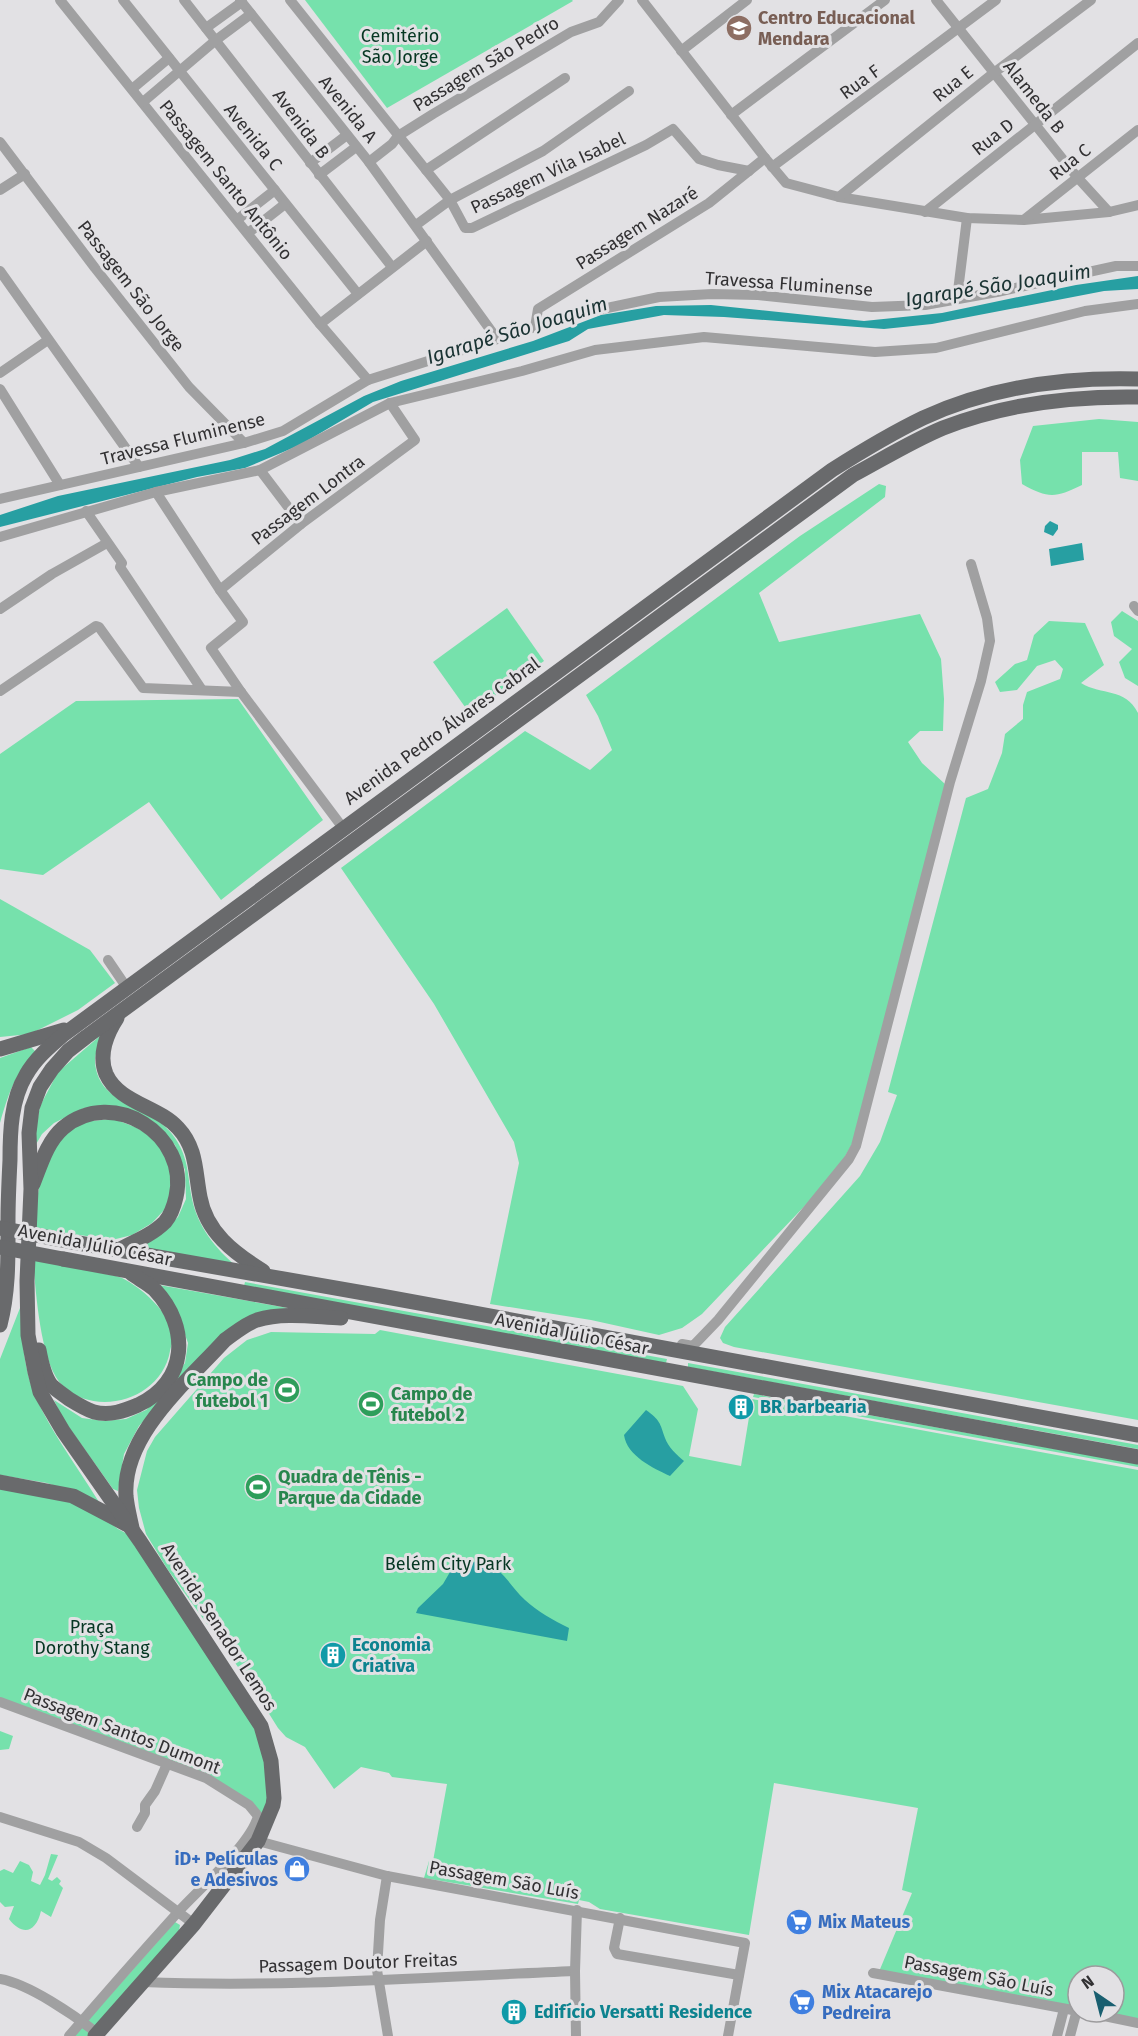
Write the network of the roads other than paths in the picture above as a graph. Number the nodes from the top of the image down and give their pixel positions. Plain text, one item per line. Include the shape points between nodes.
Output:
1 (60, 0) edge
2 (123, 0) edge
3 (184, 0) edge
4 (290, 0) edge
5 (619, 0) edge
6 (642, 0) edge
7 (747, 0) edge
8 (885, 0) edge
9 (936, 0) edge
10 (996, 0) edge
11 (1090, 0) edge
12 (241, 1) edge
13 (251, 14) junction
14 (206, 28) junction
15 (959, 29) junction
16 (216, 40) junction
17 (1138, 43) edge
18 (681, 51) junction
19 (169, 58) junction
20 (180, 72) junction
21 (994, 72) junction
22 (565, 78) dead end
23 (132, 88) junction
24 (629, 91) dead end
25 (143, 102) junction
26 (730, 115) junction
27 (1035, 125) junction
28 (1138, 130) edge
29 (347, 135) junction
30 (398, 136) junction
31 (0, 142) edge
32 (356, 147) junction
33 (369, 162) junction
34 (310, 163) junction
35 (768, 163) junction
36 (426, 170) junction
37 (749, 171) junction
38 (25, 174) junction
39 (319, 175) junction
40 (1077, 177) junction
41 (0, 190) edge
42 (275, 190) junction
43 (839, 197) junction
44 (450, 200) junction
45 (285, 204) junction
46 (1138, 205) edge
47 (925, 212) junction
48 (1109, 212) junction
49 (967, 218) junction
50 (238, 219) junction
51 (1024, 220) junction
52 (416, 225) junction
53 (248, 233) junction
54 (427, 241) junction
55 (1138, 266) edge
56 (392, 267) junction
57 (0, 271) edge
58 (358, 294) junction
59 (957, 299) junction
60 (1138, 304) edge
61 (320, 324) junction
62 (535, 327) junction
63 (497, 339) junction
64 (48, 340) junction
65 (0, 373) edge
66 (1138, 379) edge
67 (368, 380) junction
68 (0, 389) edge
69 (1138, 397) edge
70 (390, 403) junction
71 (244, 443) junction
72 (139, 467) junction
73 (260, 470) junction
74 (60, 485) junction
75 (156, 492) junction
76 (0, 499) edge
77 (86, 511) junction
78 (301, 524) junction
79 (0, 537) edge
80 (106, 543) junction
81 (970, 564) dead end
82 (220, 590) junction
83 (0, 609) edge
84 (202, 690) junction
85 (0, 691) edge
86 (241, 692) junction
87 (343, 828) junction
88 (108, 960) dead end
89 (127, 988) junction
90 (121, 1012) junction
91 (76, 1026) junction
92 (0, 1049) edge
93 (0, 1144) edge
94 (9, 1174) junction
95 (31, 1189) junction
96 (0, 1228) edge
97 (0, 1247) edge
98 (118, 1250) junction
99 (127, 1271) junction
100 (271, 1276) junction
101 (27, 1281) junction
102 (2, 1305) edge
103 (400, 1321) junction
104 (0, 1325) edge
105 (675, 1349) junction
106 (1138, 1435) edge
107 (1138, 1457) edge
108 (0, 1482) edge
109 (130, 1528) junction
110 (0, 1701) edge
111 (167, 1764) junction
112 (0, 1817) edge
113 (137, 1827) dead end
114 (258, 1841) junction
115 (387, 1876) junction
116 (578, 1910) junction
117 (178, 1912) junction
118 (620, 1918) junction
119 (194, 1924) junction
120 (575, 1971) junction
121 (873, 1973) dead end
122 (740, 1975) junction
123 (0, 1979) edge
124 (378, 1980) junction
125 (142, 1982) junction
126 (1064, 2009) joint
127 (82, 2021) junction
128 (96, 2035) edge
129 (69, 2036) edge
130 (388, 2036) edge
131 (576, 2036) edge
132 (728, 2036) edge
133 (1057, 2036) edge

1 - 23 street, Passagem Santo Antônio
2 - 19 street, Avenida C
3 - 14 street, Avenida B
4 - 30 street
5 - 30 street, Passagem São Pedro via 599,22 571,32
6 - 18 street
7 - 18 street
8 - 26 street
9 - 15 street, Alameda B
10 - 15 street, Rua F
11 - 21 street, Rua E
12 - 13 street, Avenida A
12 - 14 street
13 - 16 street
13 - 29 street, Avenida A
14 - 16 street, Avenida B
15 - 21 street, Alameda B
15 - 35 street, Rua F
16 - 20 street
16 - 34 street, Avenida B
17 - 27 street, Rua D
18 - 26 street
19 - 20 street, Avenida C
19 - 23 street
20 - 25 street
20 - 42 street, Avenida C
21 - 27 street, Alameda B
21 - 43 street, Rua E
22 - 36 street
23 - 25 street, Passagem Santo Antônio
24 - 44 street via 543,151
25 - 50 street, Passagem Santo Antônio
26 - 35 street
27 - 40 street, Alameda B
27 - 47 street, Rua D
28 - 40 street, Rua C
29 - 32 street, Avenida A
29 - 34 street
30 - 33 street, Passagem São Pedro
30 - 36 street
31 - 38 street, Passagem São Jorge
32 - 33 street, Avenida A
32 - 39 street
33 - 52 street, Avenida A
34 - 39 street, Avenida B
35 - 37 street, Passagem Nazaré
35 - 43 street via 786,183
36 - 44 street
37 - 44 street, Passagem Vila Isabel via 699,159 673,129 472,228 465,228
37 - 62 street, Passagem Nazaré via 709,203 538,309
38 - 41 street
38 - 71 street, Passagem São Jorge via 189,387
39 - 56 street, Avenida B
40 - 48 street, Alameda B
40 - 51 street, Rua C
42 - 45 street, Avenida C
42 - 50 street
43 - 47 street
44 - 52 street
45 - 53 street
45 - 58 street, Avenida C
46 - 48 street
47 - 49 street
48 - 51 street
49 - 51 street
49 - 59 street
50 - 53 street, Passagem Santo Antônio
52 - 54 street, Avenida A
53 - 61 street, Passagem Santo Antônio
54 - 56 street
54 - 63 street, Avenida A
55 - 59 street, Travessa Fluminense via 1116,266
56 - 58 street
57 - 64 street
58 - 61 street
59 - 62 street, Travessa Fluminense via 872,307 758,295 659,297
60 - 70 street via 1085,311 936,348 875,352 714,337 668,340 595,350
61 - 67 street, Passagem Santo Antônio
62 - 63 street, Travessa Fluminense
63 - 67 street, Travessa Fluminense
64 - 65 street
64 - 72 street
66 - 87 main road, Avenida Pedro Álvares Cabral via 1065,380 1020,388 925,417 880,440 774,511
67 - 71 street, Travessa Fluminense via 283,431
68 - 74 street
69 - 90 main road, Avenida Pedro Álvares Cabral via 1067,398 1015,406 943,429 853,475
70 - 73 street
70 - 78 street, Passagem Lontra via 415,440
71 - 72 street, Travessa Fluminense
72 - 74 street, Travessa Fluminense
73 - 75 street
73 - 78 street
74 - 76 street, Travessa Fluminense
75 - 77 street
75 - 82 street
77 - 79 street
77 - 80 street
78 - 82 street, Passagem Lontra
80 - 83 street
80 - 84 street
81 - 105 street via 990,641 856,1146 849,1160 718,1320 693,1346 679,1344
82 - 86 street via 243,622 211,648
84 - 85 street via 143,688 96,626
84 - 86 street
86 - 87 street
87 - 89 main road, Avenida Pedro Álvares Cabral
88 - 89 street
89 - 91 main road, Avenida Pedro Álvares Cabral
90 - 95 main road, Avenida Pedro Álvares Cabral via 68,1052 40,1087 29,1133
90 - 100 main road via 110,1028 105,1046 103,1064 110,1082 124,1095 178,1127 193,1151 206,1217 218,1236
91 - 92 main road
91 - 94 main road, Avenida Pedro Álvares Cabral via 34,1062 16,1096 10,1127
93 - 94 main road
94 - 102 main road, Avenida Pedro Álvares Cabral via 9,1258
95 - 98 main road via 55,1136 74,1120 88,1114 110,1113 146,1124 160,1136 174,1158 179,1177 176,1200 165,1221 144,1238
95 - 101 main road, Avenida Pedro Álvares Cabral
96 - 98 main road, Avenida Júlio César, bridge
97 - 99 main road, Avenida Júlio César, bridge
98 - 100 main road, Avenida Júlio César
99 - 101 main road via 154,1290 167,1307 179,1333 180,1346 177,1364 165,1384 143,1403 123,1412 94,1412 51,1384 35,1337
99 - 103 main road, Avenida Júlio César
100 - 105 main road, Avenida Júlio César
101 - 109 main road, Avenida Senador Lemos via 28,1335 40,1392
102 - 104 main road, Avenida Pedro Álvares Cabral
103 - 107 main road, Avenida Júlio César
103 - 109 main road via 292,1316 256,1320 239,1329 152,1420 138,1441 131,1458 126,1495
105 - 106 main road, Avenida Júlio César
108 - 109 main road via 73,1496
109 - 114 main road, Avenida Senador Lemos via 261,1726 271,1761 274,1798
110 - 111 street, Passagem Santos Dumont
111 - 113 street
111 - 117 street, Passagem Santos Dumont via 206,1778 249,1805 258,1816 233,1853
112 - 117 street via 79,1842
114 - 115 street, Passagem São Luís
114 - 119 main road, Avenida Senador Lemos
115 - 116 street, Passagem São Luís
115 - 124 street via 380,1920
116 - 118 street, Passagem São Luís
116 - 120 street
117 - 119 street
117 - 127 street
118 - 122 street, Passagem São Luís via 745,1943
118 - 122 street via 614,1948 617,1954
119 - 125 main road, Avenida Senador Lemos
120 - 124 street, Passagem Doutor Freitas
120 - 131 street
121 - 126 street, Passagem São Luís
122 - 132 street
123 - 127 street via 27,1988
124 - 125 street, Passagem Doutor Freitas
124 - 130 street
125 - 128 main road, Avenida Senador Lemos
126 - 133 street
127 - 128 street
127 - 129 street

